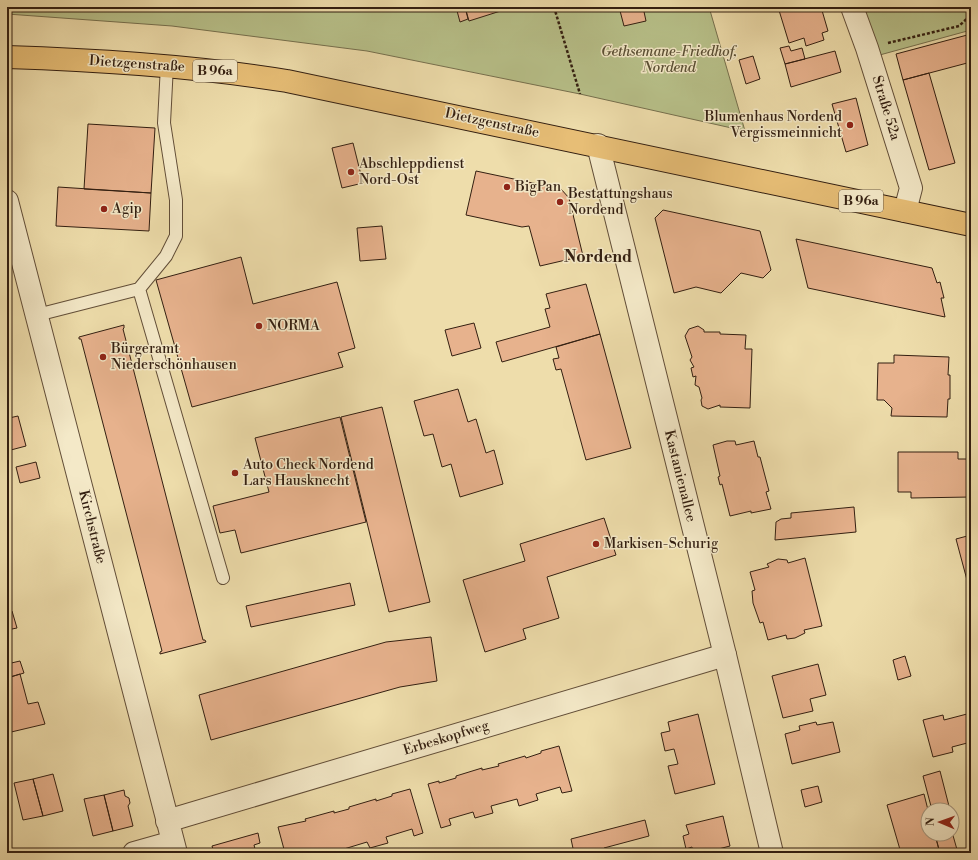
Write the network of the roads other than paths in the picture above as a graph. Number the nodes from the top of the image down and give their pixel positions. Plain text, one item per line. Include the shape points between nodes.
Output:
1 (852, 7) edge
2 (7, 57) edge
3 (167, 65) junction
4 (598, 145) junction
5 (7, 201) edge
6 (905, 210) junction
7 (971, 225) edge
8 (139, 289) junction
9 (37, 316) junction
10 (223, 578) dead end
11 (725, 655) junction
12 (168, 821) junction
13 (175, 848) edge
14 (134, 853) edge
15 (772, 853) edge

1 - 6 street, Straße 52a via 911,188
2 - 3 main road, Dietzgenstraße / B 96a
3 - 4 main road, Dietzgenstraße / B 96a via 287,81
3 - 8 lane via 164,123 176,200 176,236 166,256
4 - 6 main road, Dietzgenstraße / B 96a
4 - 11 street, Kastanienallee
5 - 9 street, Kirchstraße
6 - 7 main road, Dietzgenstraße / B 96a
8 - 9 lane
8 - 10 lane
9 - 12 street, Kirchstraße
11 - 12 street, Erbeskopfweg
11 - 15 street, Kastanienallee
12 - 13 street, Kirchstraße
13 - 14 street

